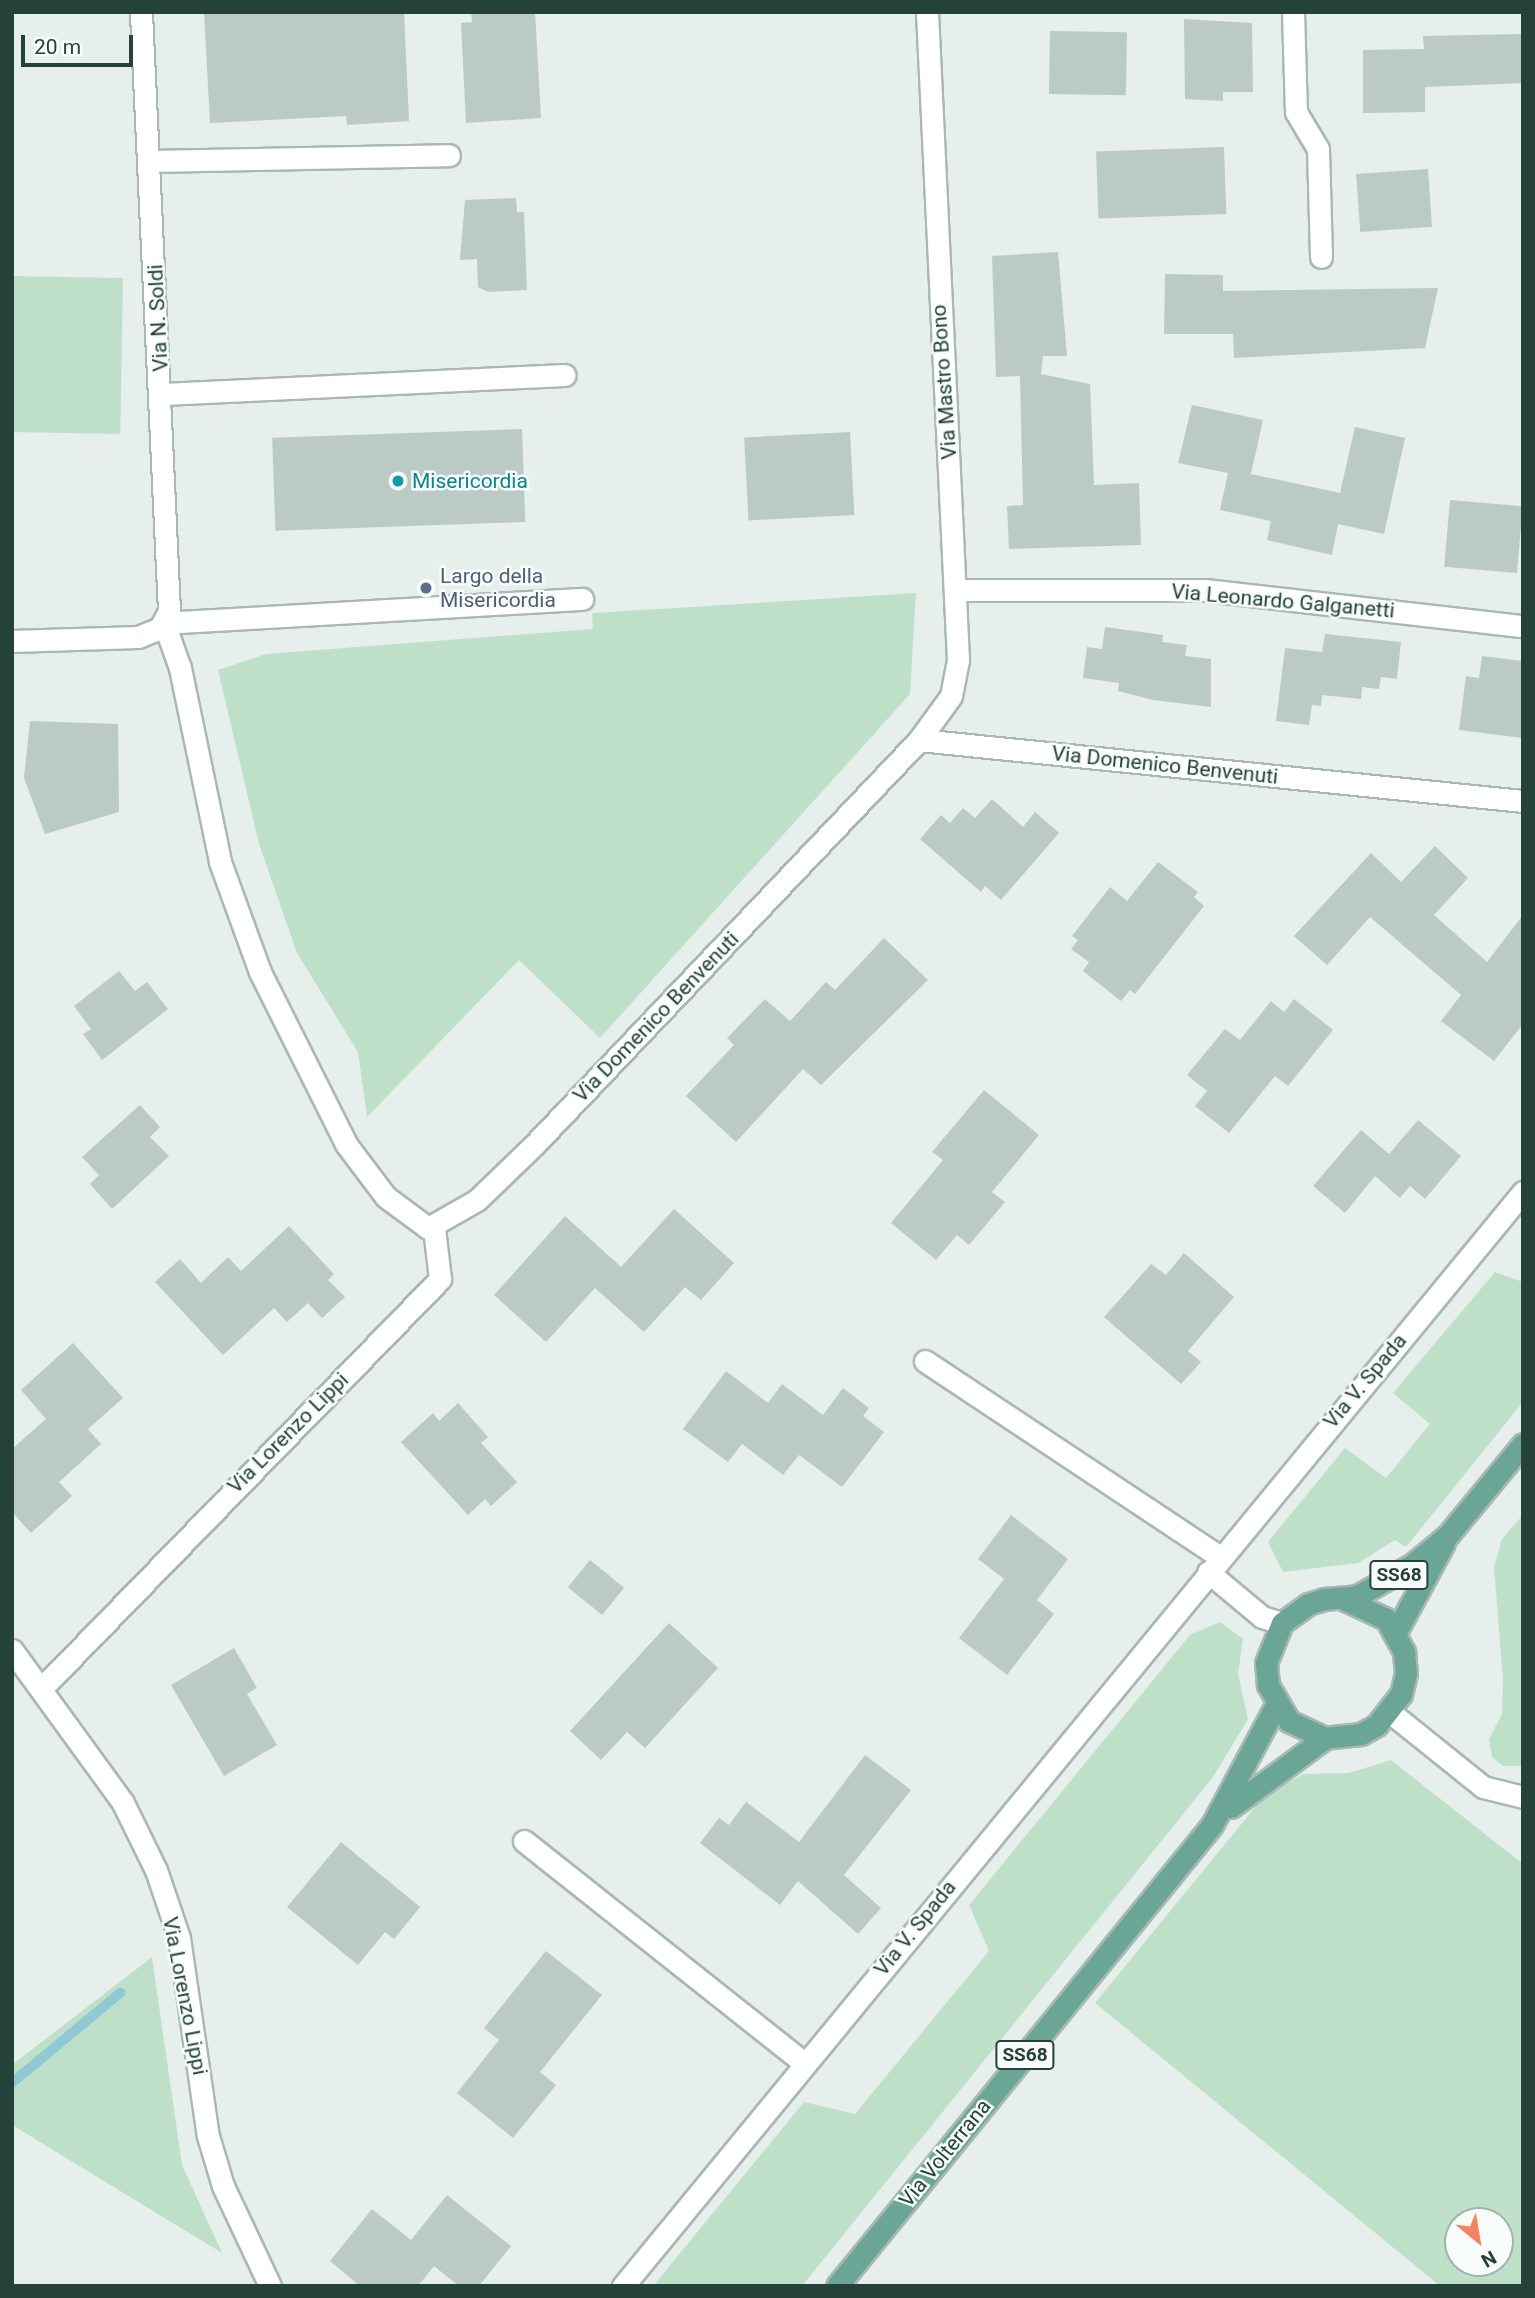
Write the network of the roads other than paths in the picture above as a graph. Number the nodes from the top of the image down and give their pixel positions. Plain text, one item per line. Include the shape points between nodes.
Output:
1 (141, 12) edge
2 (927, 12) edge
3 (1293, 12) edge
4 (449, 155) dead end
5 (149, 161) junction
6 (1321, 257) dead end
7 (565, 375) dead end
8 (163, 394) junction
9 (957, 590) junction
10 (582, 599) dead end
11 (164, 623) junction
12 (1523, 626) edge
13 (12, 640) edge
14 (919, 740) junction
15 (1523, 801) edge
16 (1523, 1192) edge
17 (434, 1228) junction
18 (925, 1361) dead end
19 (1523, 1444) edge
20 (1448, 1535) junction
21 (1214, 1564) junction
22 (1340, 1598) junction
23 (1282, 1623) junction
24 (1396, 1632) junction
25 (12, 1650) edge
26 (44, 1686) junction
27 (1276, 1705) junction
28 (1391, 1713) junction
29 (1325, 1738) junction
30 (1523, 1797) edge
31 (1212, 1825) junction
32 (524, 1841) dead end
33 (804, 2063) junction
34 (270, 2286) edge
35 (623, 2286) edge
36 (837, 2286) edge

1 - 5 street, Via N. Soldi
2 - 9 street, Via Mastro Bono
3 - 6 street via 1296,112 1318,149
4 - 5 street
5 - 8 street, Via N. Soldi
7 - 8 street
8 - 11 street, Via N. Soldi via 172,591
9 - 12 street, Via Leonardo Galganetti via 1205,590
9 - 14 street, Via Mastro Bono via 955,687
10 - 11 street via 275,622
11 - 13 street via 128,638
11 - 17 street via 180,668 220,862 267,988 362,1168 404,1215
14 - 15 street, Via Domenico Benvenuti
14 - 17 street, Via Domenico Benvenuti via 534,1144 477,1200
16 - 21 street, Via V. Spada
17 - 26 street, Via Lorenzo Lippi via 440,1279
18 - 21 street
19 - 20 main road, SS68
20 - 22 main road, SS68 via 1387,1582
20 - 24 main road, SS68
21 - 23 street via 1262,1617
21 - 33 street, Via V. Spada
22 - 23 main road, SS68 via 1308,1604
22 - 24 main road, SS68 via 1372,1608
23 - 27 main road via 1266,1663
24 - 28 main road via 1406,1673
25 - 26 street, Via Lorenzo Lippi
26 - 34 street, Via Lorenzo Lippi via 123,1803 156,1870 179,1938 208,2136 223,2186
27 - 29 main road via 1289,1721
27 - 31 main road, Via Volterrana / SS68
28 - 29 main road, Via Volterrana / SS68 via 1361,1734
28 - 30 street via 1483,1787
29 - 31 main road, Via Volterrana / SS68 via 1259,1781
31 - 36 main road, Via Volterrana / SS68
32 - 33 street
33 - 35 street, Via V. Spada

